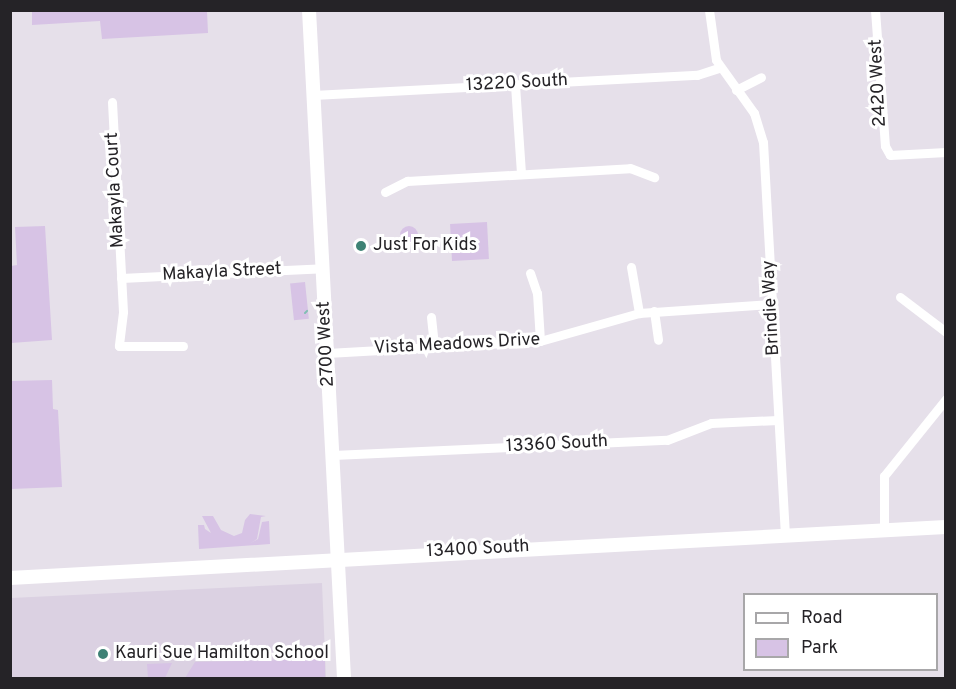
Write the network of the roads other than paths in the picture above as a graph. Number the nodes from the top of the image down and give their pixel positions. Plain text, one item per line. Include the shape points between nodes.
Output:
1 (309, 10) edge
2 (709, 10) edge
3 (875, 10) edge
4 (719, 68) junction
5 (761, 76) dead end
6 (515, 84) junction
7 (736, 90) junction
8 (314, 95) junction
9 (111, 102) dead end
10 (945, 152) edge
11 (521, 174) junction
12 (654, 177) dead end
13 (385, 192) dead end
14 (631, 267) dead end
15 (323, 268) junction
16 (530, 273) dead end
17 (121, 278) junction
18 (900, 297) dead end
19 (772, 304) junction
20 (654, 311) junction
21 (639, 313) junction
22 (431, 317) dead end
23 (945, 332) edge
24 (658, 340) dead end
25 (540, 341) junction
26 (183, 346) dead end
27 (434, 347) junction
28 (327, 353) junction
29 (945, 399) edge
30 (778, 420) junction
31 (333, 455) junction
32 (945, 527) edge
33 (884, 530) junction
34 (784, 534) junction
35 (337, 560) junction
36 (10, 578) edge
37 (344, 678) edge

1 - 8 main road, 2700 West
2 - 4 street, Brindie Way
3 - 10 street, 2420 West via 882,136 890,155
4 - 6 street, 13220 South via 697,75
4 - 7 street, Brindie Way
5 - 7 street
6 - 8 street, 13220 South
6 - 11 street
7 - 19 street, Brindie Way via 754,113 763,142
8 - 15 main road, 2700 West
9 - 17 street, Makayla Court
11 - 12 street via 630,168
11 - 13 street via 407,181
14 - 21 street
15 - 17 street, Makayla Street
15 - 28 main road, 2700 West
16 - 25 street via 537,293
17 - 26 street, Makayla Court via 119,346
18 - 23 street
19 - 20 street, Vista Meadows Drive
19 - 30 street, Brindie Way
20 - 21 street, Vista Meadows Drive
20 - 24 street
21 - 25 street, Vista Meadows Drive
22 - 27 street
25 - 27 street, Vista Meadows Drive
27 - 28 street, Vista Meadows Drive
28 - 31 main road, 2700 West
29 - 33 street via 884,476
30 - 31 street, 13360 South via 711,423 667,440
30 - 34 street, Brindie Way
31 - 35 main road, 2700 West
32 - 33 main road, 13400 South
33 - 34 main road, 13400 South
34 - 35 main road, 13400 South
35 - 36 main road, 13400 South
35 - 37 main road, 2700 West

